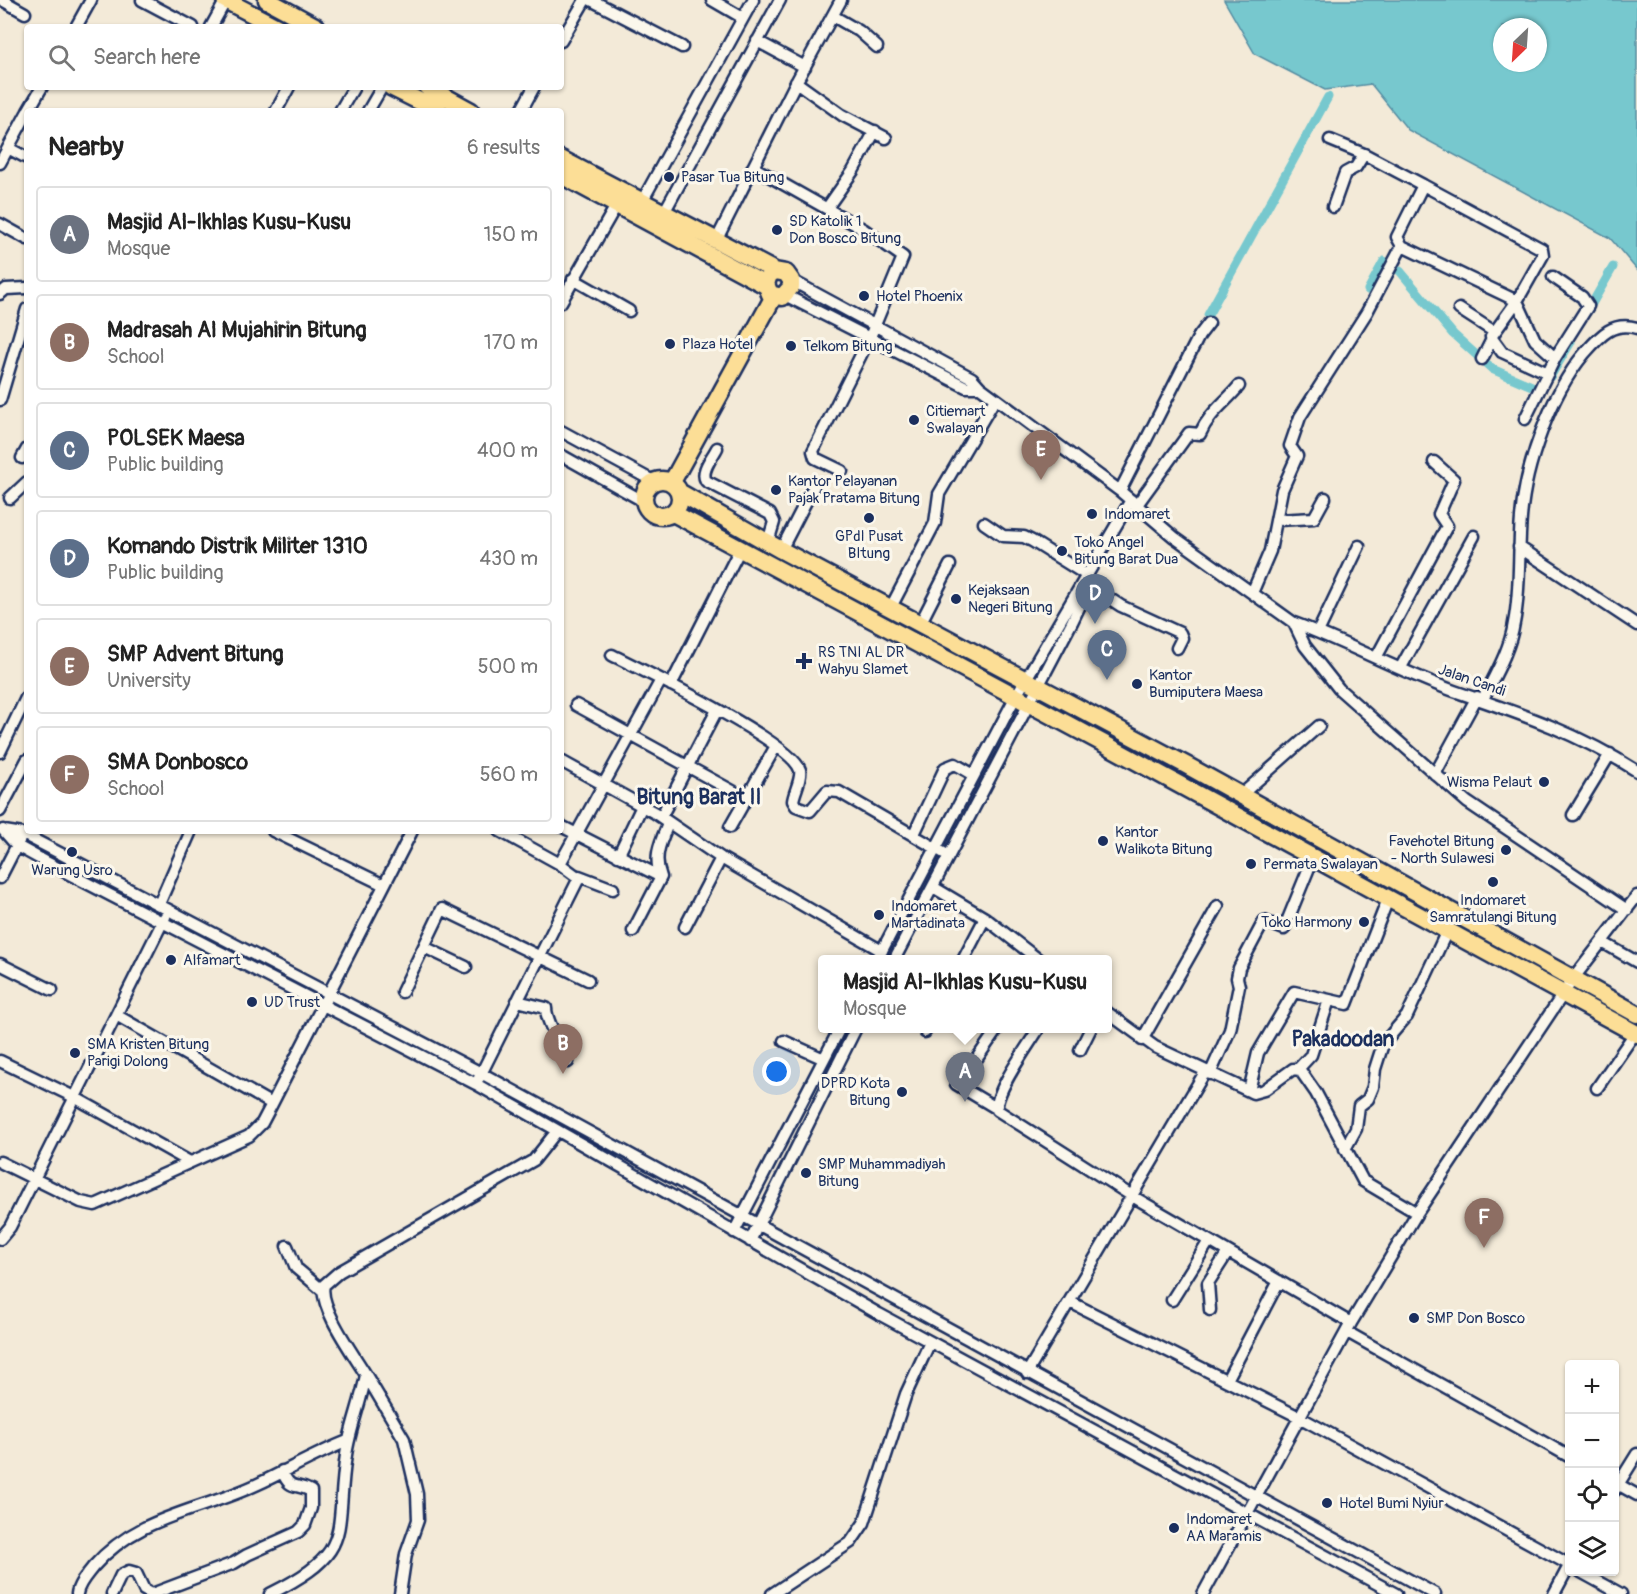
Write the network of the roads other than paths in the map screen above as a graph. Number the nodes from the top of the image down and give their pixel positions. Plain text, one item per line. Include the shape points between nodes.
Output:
1 (2, 0) edge
2 (91, 0) edge
3 (142, 0) edge
4 (225, 0) edge
5 (267, 0) edge
6 (585, 0) edge
7 (591, 0) edge
8 (712, 0) edge
9 (753, 0) edge
10 (780, 0) edge
11 (841, 0) edge
12 (26, 13) dead end
13 (833, 16) junction
14 (743, 18) junction
15 (78, 24) edge
16 (187, 24) edge
17 (213, 24) edge
18 (271, 24) edge
19 (311, 24) edge
20 (564, 36) edge
21 (734, 38) junction
22 (756, 44) junction
23 (682, 47) dead end
24 (877, 47) dead end
25 (805, 67) junction
26 (796, 82) junction
27 (40, 90) edge
28 (287, 90) edge
29 (352, 90) edge
30 (380, 90) edge
31 (398, 90) edge
32 (432, 90) edge
33 (532, 90) edge
34 (30, 108) edge
35 (278, 108) edge
36 (342, 108) edge
37 (370, 108) edge
38 (434, 108) edge
39 (466, 108) edge
40 (523, 108) edge
41 (24, 119) edge
42 (875, 131) junction
43 (886, 138) dead end
44 (1330, 140) dead end
45 (1364, 154) junction
46 (4, 156) edge
47 (24, 158) edge
48 (564, 161) edge
49 (753, 167) junction
50 (564, 177) edge
51 (1423, 185) junction
52 (617, 204) junction
53 (639, 207) junction
54 (1333, 207) dead end
55 (826, 208) junction
56 (661, 219) junction
57 (0, 224) edge
58 (24, 236) edge
59 (717, 239) junction
60 (1402, 246) junction
61 (1553, 277) dead end
62 (573, 279) junction
63 (24, 288) edge
64 (779, 290) junction
65 (0, 294) edge
66 (564, 296) edge
67 (1517, 301) junction
68 (1459, 309) dead end
69 (629, 311) dead end
70 (24, 319) edge
71 (1209, 323) dead end
72 (875, 326) junction
73 (1637, 328) edge
74 (1492, 335) junction
75 (870, 337) junction
76 (1482, 358) dead end
77 (1555, 358) junction
78 (1548, 373) junction
79 (1239, 386) dead end
80 (980, 387) junction
81 (995, 399) junction
82 (0, 400) edge
83 (1525, 419) dead end
84 (564, 433) edge
85 (717, 448) dead end
86 (564, 456) edge
87 (1434, 462) dead end
88 (842, 471) dead end
89 (653, 481) junction
90 (24, 485) edge
91 (814, 486) dead end
92 (675, 487) junction
93 (1120, 491) junction
94 (10, 498) dead end
95 (1325, 498) dead end
96 (643, 501) junction
97 (1134, 503) junction
98 (673, 513) junction
99 (1278, 520) junction
100 (984, 523) dead end
101 (1474, 536) dead end
102 (775, 546) junction
103 (1359, 546) dead end
104 (1519, 547) junction
105 (740, 549) junction
106 (950, 565) dead end
107 (1085, 580) junction
108 (1252, 593) junction
109 (872, 599) junction
110 (890, 609) junction
111 (864, 616) junction
112 (1294, 623) junction
113 (920, 624) junction
114 (1637, 626) edge
115 (1318, 632) junction
116 (1051, 637) junction
117 (1062, 642) junction
118 (1178, 648) dead end
119 (612, 655) dead end
120 (1376, 658) junction
121 (1400, 669) junction
122 (661, 680) junction
123 (1033, 682) junction
124 (671, 685) junction
125 (1480, 698) junction
126 (1023, 700) junction
127 (24, 702) edge
128 (576, 705) dead end
129 (717, 710) junction
130 (1319, 726) dead end
131 (632, 736) junction
132 (776, 746) junction
133 (0, 752) edge
134 (1610, 754) junction
135 (564, 763) edge
136 (24, 766) edge
137 (688, 768) junction
138 (1637, 771) edge
139 (1435, 774) junction
140 (974, 776) junction
141 (605, 786) junction
142 (738, 794) dead end
143 (1241, 795) junction
144 (642, 806) junction
145 (0, 811) edge
146 (1573, 815) dead end
147 (664, 821) junction
148 (730, 827) dead end
149 (564, 828) edge
150 (2, 830) edge
151 (24, 834) edge
152 (27, 834) edge
153 (190, 834) edge
154 (279, 834) edge
155 (410, 834) edge
156 (505, 834) edge
157 (577, 834) junction
158 (914, 834) junction
159 (17, 846) junction
160 (936, 848) junction
161 (618, 856) junction
162 (949, 856) junction
163 (721, 858) junction
164 (1313, 858) junction
165 (562, 861) dead end
166 (579, 876) junction
167 (661, 877) junction
168 (0, 878) edge
169 (384, 885) junction
170 (933, 887) junction
171 (613, 889) dead end
172 (1637, 896) edge
173 (1388, 898) junction
174 (164, 906) junction
175 (1218, 906) dead end
176 (1627, 910) junction
177 (985, 918) junction
178 (163, 921) junction
179 (686, 927) dead end
180 (633, 930) dead end
181 (1447, 931) junction
182 (1602, 942) junction
183 (424, 947) junction
184 (880, 955) edge
185 (897, 955) edge
186 (966, 955) edge
187 (1033, 955) edge
188 (539, 957) junction
189 (1637, 962) edge
190 (0, 964) edge
191 (466, 967) dead end
192 (1573, 979) junction
193 (588, 980) dead end
194 (52, 990) dead end
195 (328, 992) junction
196 (402, 992) dead end
197 (1563, 994) junction
198 (1329, 1000) junction
199 (517, 1001) junction
200 (323, 1003) junction
201 (1637, 1014) edge
202 (116, 1015) junction
203 (1112, 1017) edge
204 (838, 1033) edge
205 (853, 1033) edge
206 (995, 1033) edge
207 (1037, 1033) edge
208 (1089, 1033) edge
209 (1636, 1034) edge
210 (1142, 1040) junction
211 (784, 1041) dead end
212 (1080, 1050) dead end
213 (824, 1059) junction
214 (0, 1060) edge
215 (568, 1062) dead end
216 (1298, 1069) junction
217 (481, 1073) junction
218 (1207, 1073) junction
219 (476, 1084) junction
220 (1597, 1088) dead end
221 (1249, 1091) junction
222 (74, 1097) junction
223 (272, 1104) junction
224 (996, 1108) junction
225 (795, 1116) junction
226 (808, 1122) junction
227 (557, 1131) junction
228 (1345, 1149) junction
229 (0, 1162) edge
230 (189, 1162) junction
231 (33, 1178) junction
232 (1132, 1196) junction
233 (1418, 1213) junction
234 (741, 1216) junction
235 (759, 1225) junction
236 (734, 1232) junction
237 (0, 1239) edge
238 (750, 1241) junction
239 (1209, 1241) junction
240 (287, 1246) dead end
241 (1228, 1252) junction
242 (1279, 1281) junction
243 (322, 1290) junction
244 (1172, 1300) dead end
245 (1070, 1302) junction
246 (1210, 1310) dead end
247 (1349, 1328) junction
248 (930, 1342) junction
249 (1027, 1373) junction
250 (366, 1375) junction
251 (1227, 1380) junction
252 (1301, 1418) junction
253 (348, 1441) junction
254 (1637, 1454) edge
255 (1565, 1455) edge
256 (282, 1471) junction
257 (1619, 1481) edge
258 (1619, 1487) edge
259 (1637, 1495) edge
260 (1256, 1496) junction
261 (1247, 1513) junction
262 (1565, 1563) edge
263 (1382, 1565) junction
264 (1565, 1573) edge
265 (1588, 1576) edge
266 (1374, 1586) edge
267 (77, 1594) edge
268 (112, 1594) edge
269 (151, 1594) edge
270 (270, 1594) edge
271 (400, 1594) edge
272 (772, 1594) edge
273 (1203, 1594) edge
274 (1396, 1594) edge
275 (1435, 1594) edge
276 (1554, 1594) edge
277 (1621, 1594) edge

1 - 12 street
2 - 15 street
3 - 16 street
4 - 17 street
4 - 18 highway
5 - 19 highway
6 - 20 street
7 - 23 street
8 - 14 street
9 - 14 street
10 - 22 street
11 - 13 street
13 - 24 street
13 - 25 street
14 - 21 street
21 - 22 street
21 - 53 street
22 - 25 street
22 - 56 street
25 - 26 street
26 - 42 street via 842,115
26 - 49 street
27 - 34 street
28 - 35 street
29 - 36 street
30 - 37 street
31 - 38 highway
32 - 39 highway
33 - 40 street
41 - 46 street
42 - 43 street
42 - 55 street
44 - 45 street
45 - 51 street
45 - 54 street via 1345,173
46 - 47 street
48 - 53 highway
49 - 55 street
49 - 59 street
50 - 52 highway
51 - 60 street via 1398,237
51 - 67 street via 1542,249 1543,255
52 - 53 highway
52 - 62 street
53 - 56 highway
55 - 72 street via 903,257
56 - 59 highway
56 - 64 highway
57 - 58 street
59 - 64 highway via 775,271 767,279
60 - 67 street
60 - 99 street via 1297,424 1290,446 1297,456 1282,490
61 - 77 street via 1582,297 1588,306
62 - 66 street
62 - 69 street
63 - 65 street via 6,289
64 - 72 street
64 - 75 street
64 - 92 highway
67 - 74 street
67 - 77 street via 1535,340
68 - 74 street
70 - 82 street
71 - 93 street
72 - 75 street
72 - 80 street via 972,378
73 - 104 street via 1611,327 1575,365 1548,412 1521,514
74 - 76 street
74 - 78 street via 1502,352
75 - 80 street via 966,387
75 - 88 street via 813,452 815,458
77 - 78 street
78 - 83 street
79 - 97 street via 1208,417 1200,434 1189,433
80 - 81 street
81 - 93 street
81 - 110 street via 939,494 936,521
84 - 89 street
85 - 102 street via 704,472 706,481 770,514
86 - 96 street
87 - 120 street via 1454,480 1439,514 1447,526
89 - 92 highway via 666,480
89 - 96 highway via 644,492
90 - 94 street
91 - 102 street
92 - 98 highway via 679,502
92 - 102 highway
93 - 97 street
95 - 99 street via 1314,518
96 - 98 highway via 655,515
97 - 107 street
97 - 108 street
98 - 105 highway
99 - 108 street
100 - 107 street via 1003,536 1032,541
101 - 121 street
102 - 109 highway
103 - 115 street
104 - 114 street
104 - 125 street via 1512,634
105 - 111 highway
105 - 124 street
106 - 113 street
107 - 116 street
107 - 117 street via 1084,597
107 - 118 street via 1121,606 1180,633
108 - 112 street
109 - 110 highway
109 - 111 highway
110 - 113 highway
111 - 126 highway
112 - 115 street, Jalan Candi
112 - 139 street via 1305,646 1339,689
113 - 123 highway
115 - 120 street, Jalan Candi
116 - 117 street
116 - 123 street
117 - 123 street
119 - 122 street
120 - 121 street, Jalan Candi
121 - 125 street, Jalan Candi
122 - 124 street
122 - 131 street
123 - 126 street
123 - 143 highway
124 - 129 street
125 - 134 street, Jalan Candi via 1553,725
125 - 139 street
126 - 140 street
126 - 162 street
126 - 164 highway
127 - 133 street
128 - 131 street
129 - 132 street
129 - 137 street
130 - 143 street
131 - 137 street
131 - 141 street
132 - 148 street
132 - 158 street via 799,767 793,801 796,806 810,811 827,791 839,792
134 - 138 street, Jalan Candi
134 - 146 street
135 - 141 street
136 - 145 street
137 - 142 street
137 - 147 street
139 - 176 street via 1487,816
140 - 158 street via 955,764 945,768
140 - 160 street
141 - 144 street
141 - 157 street
143 - 192 highway
144 - 147 street
144 - 161 street
147 - 163 street
147 - 167 street via 657,853
149 - 157 street
150 - 151 street
150 - 159 street
152 - 159 street
152 - 174 street
153 - 174 street
154 - 169 street
155 - 169 street
156 - 166 street
157 - 161 street
157 - 165 street
158 - 160 street
159 - 168 street
159 - 178 street
160 - 162 street
160 - 184 street
161 - 167 street
162 - 170 street
163 - 179 street
163 - 184 street
164 - 173 highway
164 - 218 street via 1284,929 1264,921 1239,968 1230,1030
166 - 171 street
166 - 188 street
167 - 180 street
169 - 195 street
170 - 177 street
170 - 185 street
172 - 176 street
173 - 181 highway
173 - 198 street via 1347,1004
174 - 178 street
174 - 195 street
175 - 210 street
176 - 182 street
177 - 186 street
177 - 187 street
178 - 200 street
178 - 202 street
181 - 197 highway
181 - 228 street via 1407,1016 1383,1044 1373,1087 1368,1099 1359,1106 1356,1129
182 - 189 street
182 - 192 street
183 - 188 street via 442,909
183 - 191 street
183 - 196 street
188 - 193 street
188 - 199 street
190 - 194 street
192 - 197 street
192 - 201 highway
195 - 200 street
195 - 217 street
197 - 209 highway
197 - 233 street
198 - 216 street via 1311,1055
198 - 221 street via 1294,992 1258,1053
199 - 215 street via 546,1008 546,1019
199 - 217 street
200 - 219 street
200 - 223 street
202 - 222 street
202 - 223 street
203 - 210 street
204 - 213 street
205 - 226 street
206 - 224 street via 956,1084
207 - 224 street via 1004,1086
208 - 212 street
209 - 220 street
210 - 218 street
211 - 213 street
213 - 225 street
214 - 222 street
216 - 221 street via 1264,1090
216 - 228 street via 1316,1093
217 - 219 street
217 - 234 street
218 - 221 street
218 - 232 street
219 - 227 street
222 - 230 street
222 - 231 street
223 - 230 street via 249,1136
224 - 232 street
225 - 226 street
225 - 234 street
226 - 235 street
227 - 236 street
227 - 243 street via 534,1160 339,1272
228 - 233 street via 1368,1186
229 - 231 street
230 - 231 street via 95,1205
231 - 237 street via 10,1227
232 - 239 street
232 - 245 street
233 - 247 street
234 - 235 street
234 - 236 street
235 - 238 street
235 - 249 street
236 - 238 street
238 - 248 street
239 - 241 street
239 - 244 street
240 - 243 street via 296,1268
241 - 242 street
241 - 246 street via 1208,1283
242 - 247 street
242 - 251 street
243 - 250 street via 331,1316
245 - 249 street
245 - 251 street
247 - 252 street
247 - 255 street
248 - 261 street
248 - 272 street via 906,1394 864,1523 851,1542
249 - 260 street
250 - 253 street
250 - 271 street via 404,1439 417,1494 418,1520 406,1554
251 - 252 street
252 - 260 street
252 - 262 street
253 - 256 street
253 - 270 street via 341,1521 335,1543 310,1573
254 - 257 street
256 - 267 street via 258,1484 136,1530 101,1558
256 - 269 street via 292,1487 310,1491 311,1508 298,1532 234,1563
258 - 259 street
260 - 261 street
260 - 263 street
261 - 266 street
261 - 273 street
263 - 266 street
263 - 275 street
264 - 276 street
265 - 277 street
266 - 274 street
268 - 269 street via 121,1575 129,1571 136,1573 144,1590

